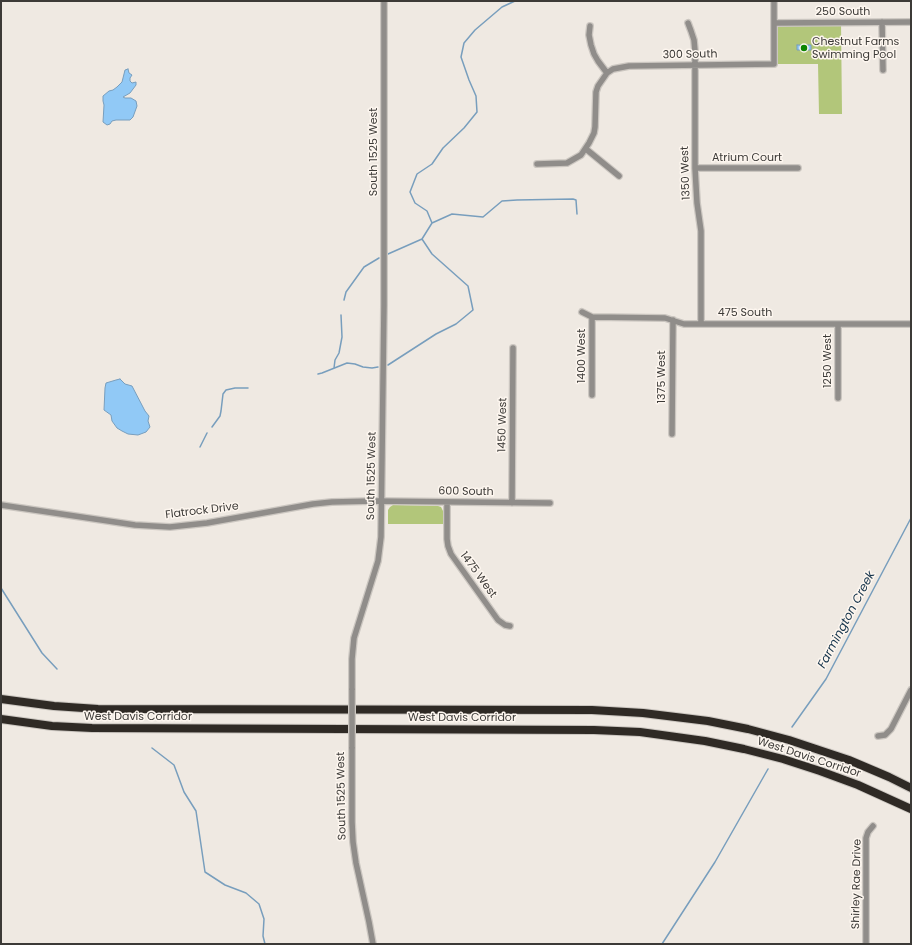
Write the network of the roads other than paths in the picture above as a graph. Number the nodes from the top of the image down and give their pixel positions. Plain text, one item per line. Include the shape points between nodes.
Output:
1 (384, 1) edge
2 (774, 1) edge
3 (882, 22) junction
4 (911, 22) edge
5 (688, 23) dead end
6 (774, 23) junction
7 (590, 26) dead end
8 (694, 65) junction
9 (883, 70) dead end
10 (607, 73) junction
11 (586, 149) junction
12 (537, 164) dead end
13 (695, 168) junction
14 (798, 168) dead end
15 (619, 176) dead end
16 (582, 312) dead end
17 (592, 317) junction
18 (673, 320) junction
19 (701, 324) junction
20 (838, 324) junction
21 (911, 324) edge
22 (513, 348) dead end
23 (592, 395) dead end
24 (838, 398) dead end
25 (672, 434) dead end
26 (382, 501) junction
27 (447, 502) junction
28 (512, 503) junction
29 (550, 503) dead end
30 (1, 505) edge
31 (510, 626) dead end
32 (911, 690) edge
33 (1, 699) edge
34 (1, 719) edge
35 (878, 736) dead end
36 (911, 788) edge
37 (911, 809) edge
38 (872, 826) dead end
39 (373, 944) edge
40 (866, 944) edge

1 - 26 street, South 1525 West
2 - 6 street
3 - 4 street, 250 South
3 - 6 street, 250 South
3 - 9 street
5 - 8 street, 1350 West via 694,40
6 - 8 street, 300 South via 774,64
7 - 10 street via 590,45
8 - 10 street, 300 South via 629,66
8 - 13 street, 1350 West
10 - 11 street via 596,92 595,128
11 - 12 street via 567,163
11 - 15 street
13 - 14 street, Atrium Court
13 - 19 street, 1350 West via 701,231
16 - 17 street, 475 South
17 - 18 street, 475 South via 658,317
17 - 23 street, 1400 West
18 - 19 street, 475 South via 684,324
18 - 25 street, 1375 West
19 - 20 street, 475 South
20 - 21 street, 475 South
20 - 24 street, 1250 West
22 - 28 street, 1450 West
26 - 27 street, 600 South
26 - 30 street, Flatrock Drive via 318,503 207,523 170,526 135,525
26 - 39 street, South 1525 West, bridge via 380,554 354,638 352,659 352,842
27 - 28 street, 600 South
27 - 31 street, 1475 West via 447,539 451,554 498,620
28 - 29 street, 600 South
32 - 35 street via 891,729 885,735
33 - 36 highway, West Davis Corridor via 98,709 592,710 643,713 715,722 789,740 856,763
34 - 37 highway, West Davis Corridor via 92,728 594,730 655,734 718,743 783,759 852,783
38 - 40 street, Shirley Rae Drive via 866,838

